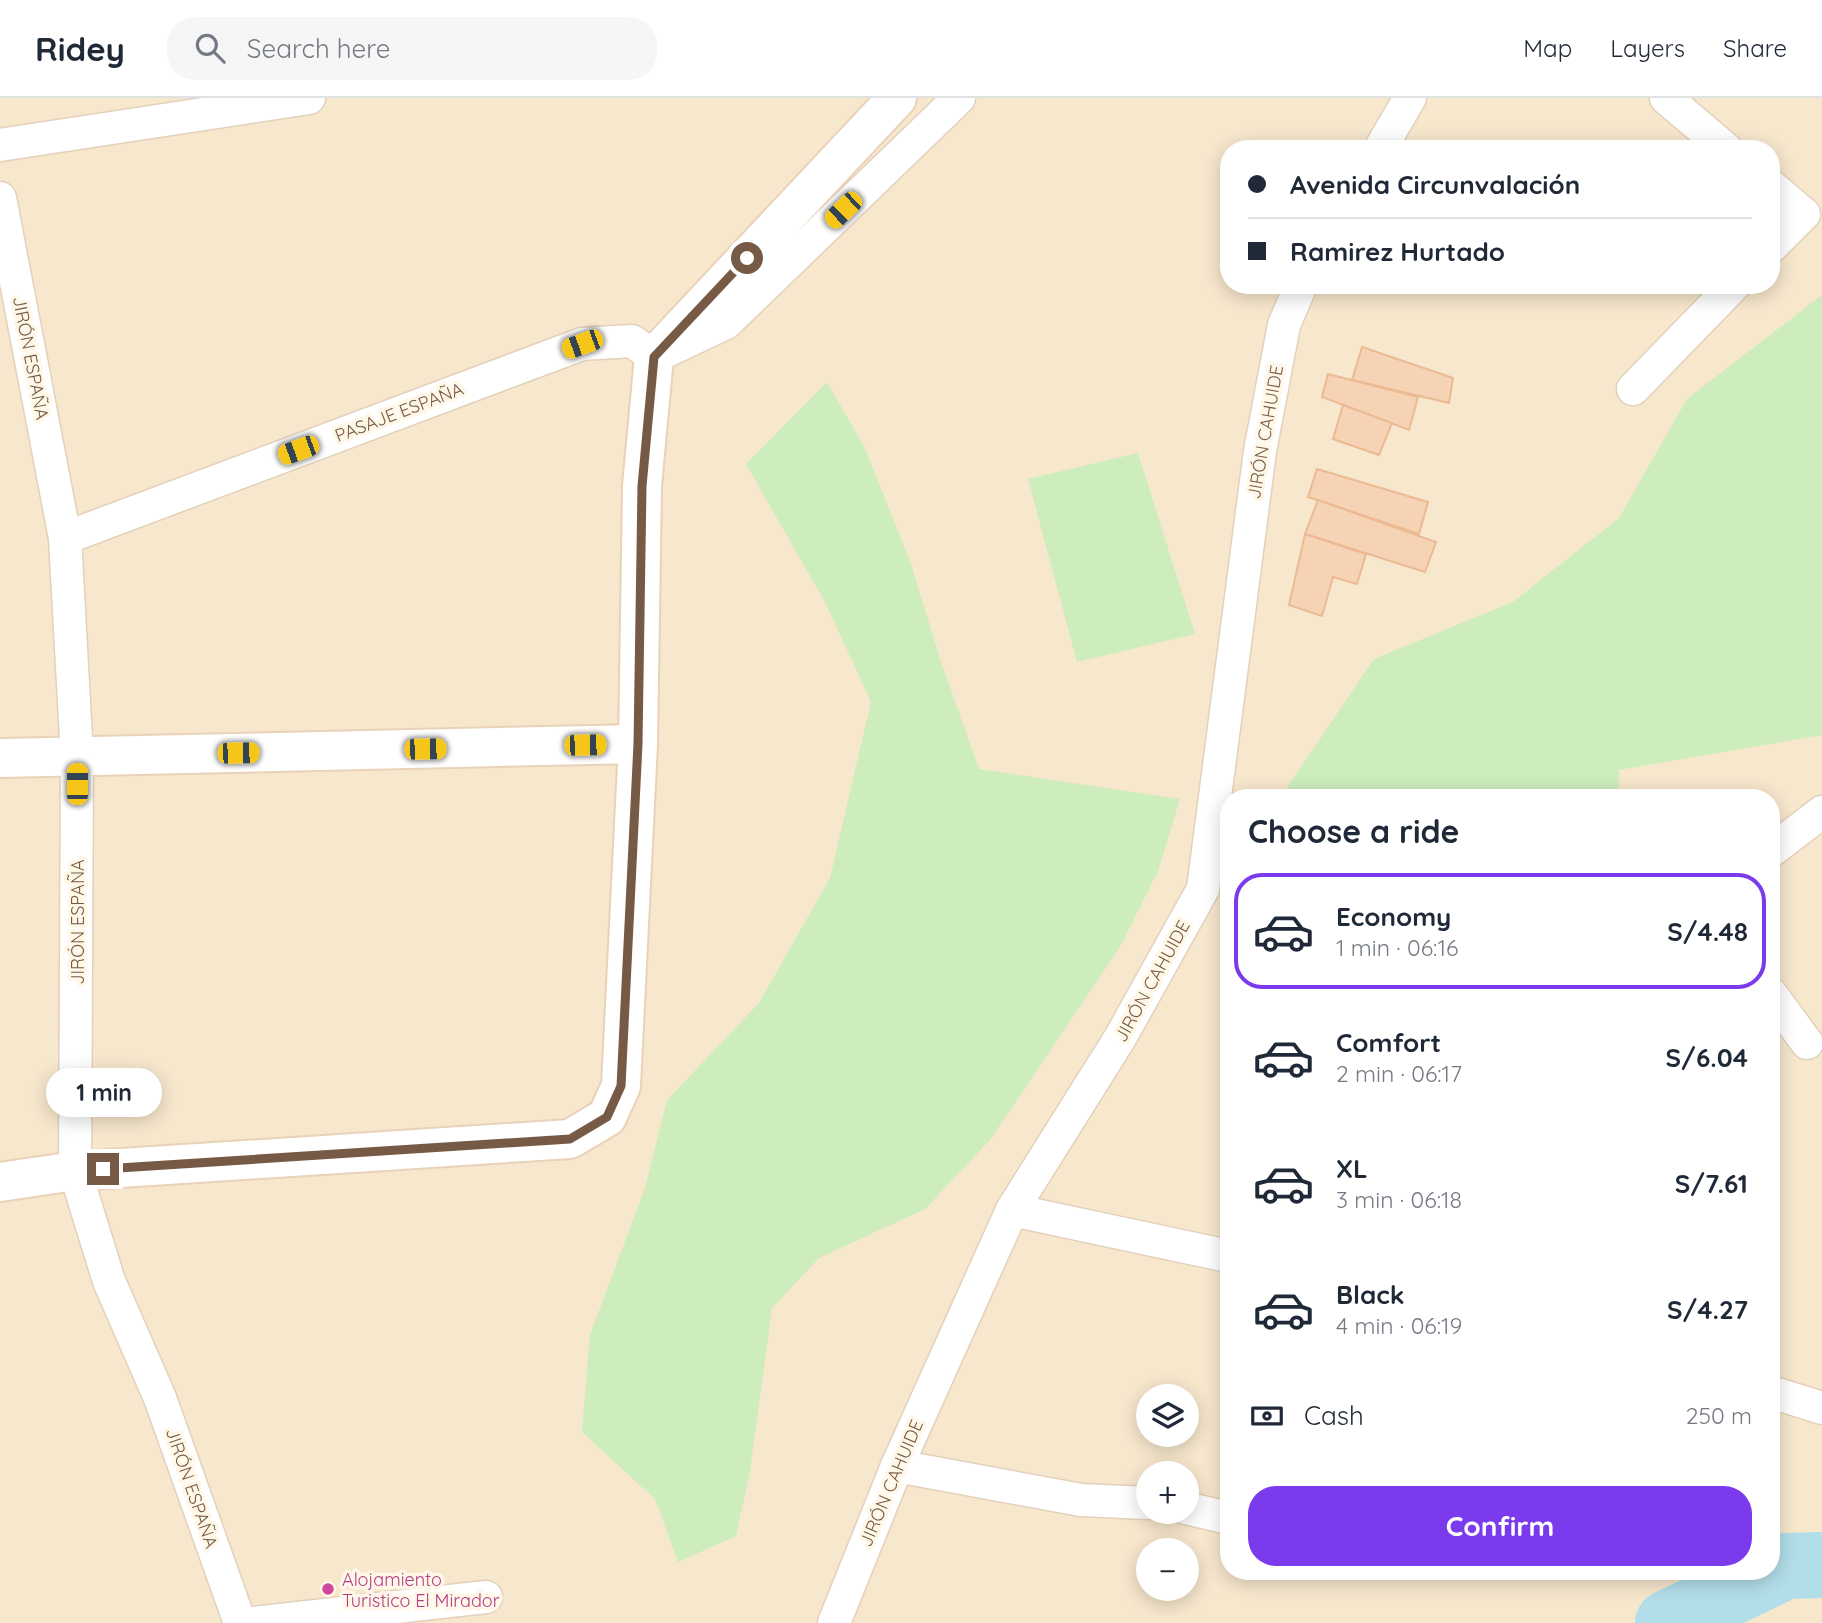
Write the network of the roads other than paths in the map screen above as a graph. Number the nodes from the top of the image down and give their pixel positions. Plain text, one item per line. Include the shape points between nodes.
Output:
1 (309, 98) edge
2 (897, 98) edge
3 (959, 98) edge
4 (1409, 98) edge
5 (1666, 98) edge
6 (1385, 140) edge
7 (1715, 140) edge
8 (0, 145) edge
9 (1780, 191) edge
10 (0, 198) edge
11 (1813, 208) edge
12 (1780, 239) edge
13 (1297, 294) edge
14 (1725, 294) edge
15 (654, 357) junction
16 (1633, 389) dead end
17 (65, 538) junction
18 (638, 744) junction
19 (77, 757) junction
20 (0, 758) edge
21 (1226, 789) edge
22 (1822, 812) edge
23 (1780, 844) edge
24 (1220, 853) edge
25 (1216, 893) edge
26 (1780, 1006) edge
27 (1807, 1042) dead end
28 (75, 1171) junction
29 (0, 1182) edge
30 (1012, 1210) junction
31 (1220, 1254) edge
32 (1780, 1395) edge
33 (1822, 1408) edge
34 (897, 1465) junction
35 (1136, 1502) edge
36 (1199, 1511) edge
37 (1220, 1516) edge
38 (486, 1597) dead end
39 (240, 1623) edge
40 (253, 1623) edge
41 (834, 1623) edge

1 - 8 street
2 - 15 street
3 - 15 street via 726,323
4 - 6 street
5 - 7 street
9 - 11 street
10 - 17 street, JIRÓN ESPAÑA
11 - 12 street
13 - 21 street, JIRÓN CAHUIDE via 1284,325 1260,451
14 - 16 street
15 - 17 street, PASAJE ESPAÑA via 632,341 582,344
15 - 18 street via 642,486
17 - 19 street, JIRÓN ESPAÑA
18 - 19 street
18 - 28 street via 621,1086 607,1117 570,1139
19 - 20 street
19 - 28 street, JIRÓN ESPAÑA
22 - 23 street
24 - 25 street, JIRÓN CAHUIDE
25 - 30 street, JIRÓN CAHUIDE
26 - 27 street
28 - 29 street
28 - 39 street, JIRÓN ESPAÑA via 109,1281 160,1398
30 - 31 street
30 - 34 street, JIRÓN CAHUIDE
32 - 33 street
34 - 35 street via 1081,1500
34 - 41 street, JIRÓN CAHUIDE
36 - 37 street
38 - 40 street

